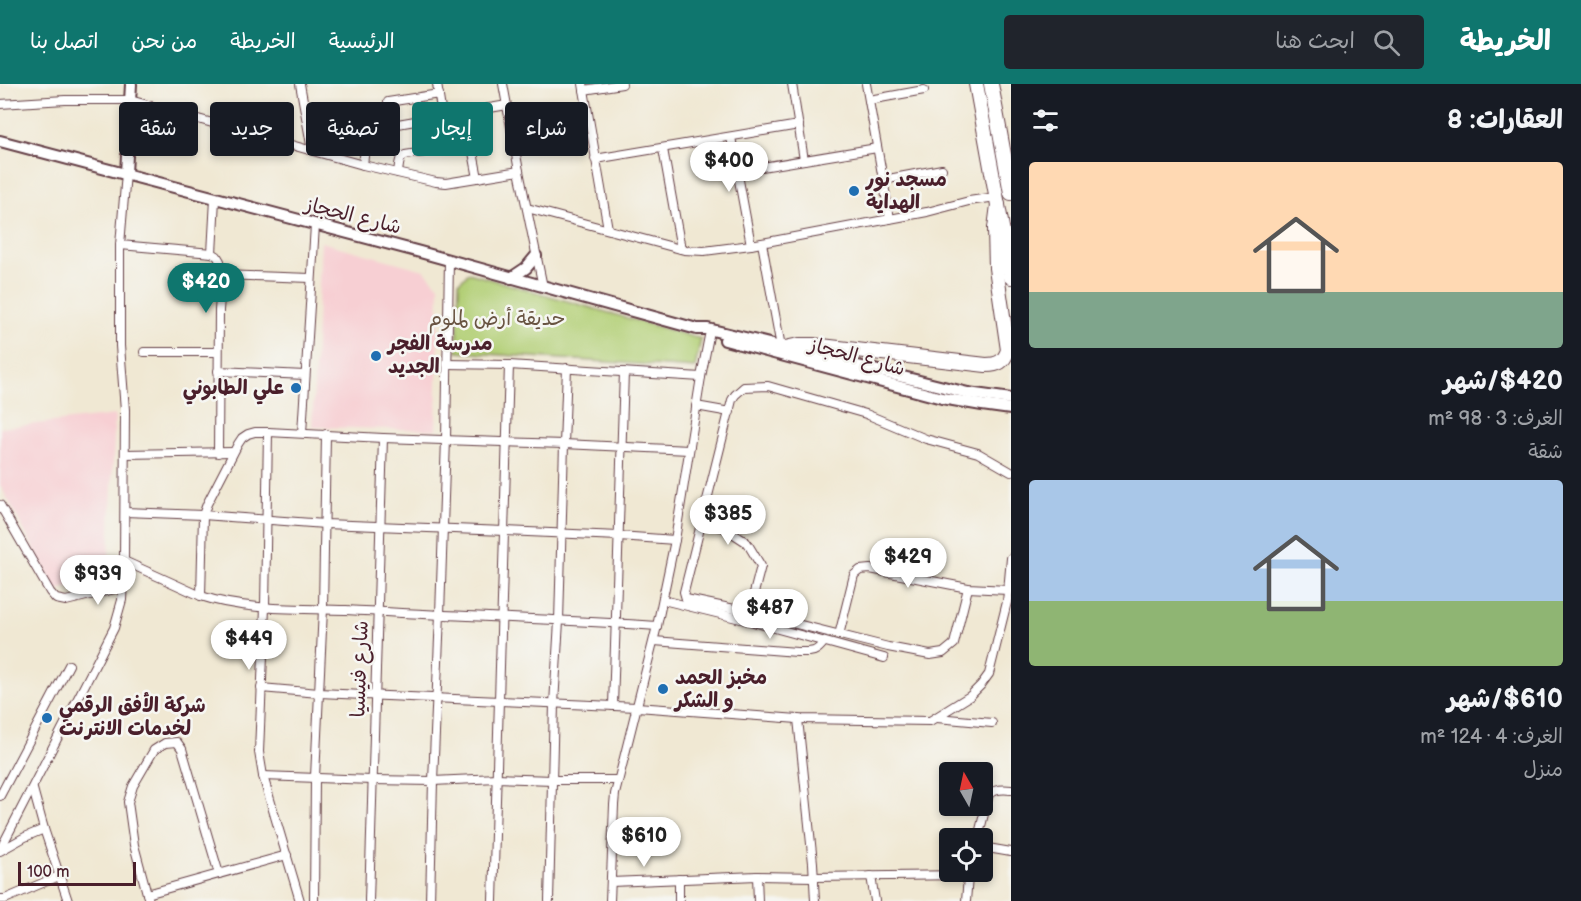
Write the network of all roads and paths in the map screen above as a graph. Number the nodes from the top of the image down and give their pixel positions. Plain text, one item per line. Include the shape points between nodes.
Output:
1 (130, 84) edge
2 (300, 84) edge
3 (437, 84) edge
4 (503, 84) edge
5 (622, 84) edge
6 (792, 84) edge
7 (866, 84) edge
8 (976, 84) edge
9 (991, 84) edge
10 (583, 87) edge
11 (924, 90) dead end
12 (439, 94) junction
13 (130, 100) junction
14 (869, 100) junction
15 (440, 102) edge
16 (506, 102) edge
17 (0, 104) edge
18 (306, 117) edge
19 (412, 121) edge
20 (799, 125) junction
21 (731, 137) junction
22 (0, 141) edge
23 (306, 148) edge
24 (877, 148) junction
25 (663, 149) junction
26 (332, 156) edge
27 (364, 156) edge
28 (516, 156) edge
29 (595, 159) junction
30 (804, 160) junction
31 (363, 165) junction
32 (942, 169) dead end
33 (519, 171) junction
34 (738, 171) junction
35 (126, 173) junction
36 (398, 173) junction
37 (478, 178) junction
38 (883, 180) junction
39 (1011, 193) edge
40 (215, 199) junction
41 (997, 201) junction
42 (527, 208) junction
43 (890, 219) junction
44 (315, 225) junction
45 (608, 229) junction
46 (762, 243) junction
47 (120, 245) junction
48 (751, 245) junction
49 (681, 249) junction
50 (212, 253) junction
51 (536, 256) junction
52 (449, 260) junction
53 (222, 274) junction
54 (311, 278) junction
55 (511, 278) junction
56 (1011, 278) edge
57 (543, 287) junction
58 (697, 329) junction
59 (709, 336) junction
60 (784, 348) junction
61 (144, 352) dead end
62 (218, 352) junction
63 (447, 364) junction
64 (509, 364) junction
65 (567, 368) junction
66 (218, 372) junction
67 (624, 372) junction
68 (305, 375) junction
69 (700, 377) junction
70 (1007, 403) edge
71 (696, 406) junction
72 (730, 412) junction
73 (268, 432) junction
74 (302, 433) junction
75 (326, 434) junction
76 (383, 438) junction
77 (446, 439) junction
78 (507, 442) junction
79 (564, 444) junction
80 (621, 446) junction
81 (689, 450) junction
82 (233, 452) junction
83 (218, 453) junction
84 (125, 454) junction
85 (1011, 472) edge
86 (0, 505) edge
87 (125, 512) junction
88 (203, 515) junction
89 (267, 520) junction
90 (325, 524) junction
91 (702, 524) junction
92 (381, 527) junction
93 (443, 529) junction
94 (505, 531) junction
95 (561, 533) junction
96 (619, 536) junction
97 (675, 540) junction
98 (1011, 558) edge
99 (124, 561) junction
100 (123, 587) junction
101 (968, 588) junction
102 (1008, 590) junction
103 (201, 596) junction
104 (663, 600) junction
105 (265, 607) junction
106 (322, 609) junction
107 (378, 612) junction
108 (749, 612) junction
109 (440, 614) junction
110 (501, 618) junction
111 (559, 621) junction
112 (615, 623) junction
113 (657, 626) junction
114 (838, 635) junction
115 (654, 641) junction
116 (824, 642) junction
117 (884, 658) dead end
118 (69, 665) dead end
119 (261, 688) junction
120 (320, 693) junction
121 (376, 695) junction
122 (436, 698) junction
123 (499, 701) junction
124 (554, 704) junction
125 (613, 706) junction
126 (637, 707) junction
127 (937, 718) junction
128 (798, 719) junction
129 (992, 723) dead end
130 (263, 776) junction
131 (315, 777) junction
132 (497, 778) junction
133 (372, 780) junction
134 (553, 780) junction
135 (618, 780) junction
136 (433, 781) junction
137 (33, 789) junction
138 (1011, 790) edge
139 (0, 796) edge
140 (980, 828) edge
141 (44, 829) junction
142 (993, 849) edge
143 (0, 851) edge
144 (1011, 852) edge
145 (287, 855) junction
146 (219, 874) junction
147 (939, 875) edge
148 (59, 876) junction
149 (757, 876) junction
150 (871, 876) junction
151 (813, 877) junction
152 (679, 879) junction
153 (611, 882) junction
154 (967, 882) edge
155 (148, 898) edge
156 (0, 899) edge
157 (68, 901) edge
158 (300, 901) edge
159 (314, 901) edge
160 (369, 901) edge
161 (430, 901) edge
162 (493, 901) edge
163 (549, 901) edge
164 (610, 901) edge
165 (679, 901) edge
166 (758, 901) edge
167 (815, 901) edge
168 (875, 901) edge
169 (966, 901) edge

1 - 13 main road
2 - 18 street
3 - 12 street
4 - 16 street
5 - 10 street
6 - 20 street
7 - 14 street
8 - 41 highway
9 - 39 highway
10 - 29 street
11 - 14 street
12 - 15 street
12 - 19 street via 388,102 392,125
13 - 17 street
13 - 23 street
13 - 35 main road
14 - 24 street
20 - 21 street
20 - 30 street
21 - 25 street
21 - 34 street
22 - 35 main road, شارع الحجاز
24 - 30 street
24 - 38 street
25 - 29 street
25 - 49 street
26 - 31 street
27 - 31 street
28 - 33 street
29 - 45 street
30 - 34 street
31 - 36 street
32 - 38 street
33 - 37 street
33 - 42 street
34 - 48 street
35 - 40 main road, شارع الحجاز
35 - 47 street
36 - 37 street via 446,183
36 - 37 street via 405,155 470,145
38 - 43 street
40 - 44 main road, شارع الحجاز
40 - 50 street
41 - 43 street
41 - 56 highway
41 - 60 highway via 996,268 1008,343 1002,362 986,365 813,345
42 - 45 street
42 - 51 street
43 - 46 street
44 - 52 main road, شارع الحجاز
44 - 54 street
45 - 49 street
46 - 48 street
46 - 60 street
47 - 50 street
47 - 84 street
48 - 49 street via 704,251
50 - 53 street via 220,261
51 - 55 main road
51 - 57 street
52 - 55 main road, شارع الحجاز
52 - 63 street
53 - 54 street
53 - 62 street
54 - 68 street
55 - 57 main road, شارع الحجاز
57 - 58 main road, شارع الحجاز
58 - 59 main road, شارع الحجاز
58 - 60 main road, شارع الحجاز
59 - 69 street
59 - 70 main road, شارع الحجاز via 942,398
60 - 70 main road, شارع الحجاز
61 - 62 street
62 - 66 street
63 - 64 street
63 - 77 street
64 - 65 street
64 - 78 street
65 - 67 street
65 - 79 street
66 - 68 street
66 - 83 street
67 - 69 street
67 - 80 street
68 - 74 street
69 - 71 street
71 - 72 street
71 - 81 street
72 - 85 street via 735,395 744,387 768,386 866,414 926,439 978,453
72 - 91 street
73 - 74 street
73 - 82 street via 248,434
73 - 89 street
74 - 75 street
75 - 76 street
75 - 90 street
76 - 77 street
76 - 92 street, شارع فنيسيا
77 - 78 street
77 - 93 street
78 - 79 street
78 - 94 street
79 - 80 street
79 - 95 street
80 - 81 street
80 - 96 street
81 - 97 street
82 - 83 street
82 - 88 street
83 - 84 street
84 - 87 street
86 - 100 street via 56,599 66,601
87 - 88 street
87 - 99 street
88 - 89 street
88 - 103 street
89 - 90 street
89 - 105 street
90 - 92 street
90 - 106 street
91 - 108 street via 723,527 746,542 761,566
91 - 108 street via 684,597
92 - 93 street
92 - 107 street, شارع فنيسيا
93 - 94 street
93 - 109 street
94 - 95 street
94 - 110 street
95 - 96 street
95 - 111 street
96 - 97 street
96 - 112 street
97 - 104 street
98 - 102 street
99 - 100 street
99 - 103 street
100 - 137 street via 114,628
101 - 102 street
101 - 114 street via 954,644 943,653 930,656
101 - 114 street via 860,570 854,574
102 - 127 street via 989,674 970,696
103 - 105 street
104 - 113 street
104 - 116 street
105 - 106 street
105 - 119 street
106 - 107 street
106 - 120 street
107 - 109 street
107 - 121 street, شارع فنيسيا
108 - 114 street
109 - 110 street
109 - 122 street
110 - 111 street
110 - 123 street
111 - 112 street
111 - 124 street
112 - 113 street
112 - 125 street
113 - 115 street
115 - 116 street via 797,652 814,652
115 - 126 street
116 - 117 street
118 - 139 street
119 - 120 street
119 - 130 street via 258,739
120 - 121 street
120 - 131 street
121 - 122 street
121 - 133 street, شارع فنيسيا
122 - 123 street
122 - 136 street
123 - 124 street
123 - 132 street
124 - 125 street
124 - 134 street
125 - 126 street
126 - 128 street
126 - 135 street
127 - 128 street via 926,722
127 - 129 street
128 - 151 street
130 - 131 street
130 - 145 street
131 - 133 street
131 - 159 street
132 - 134 street
132 - 136 street
132 - 162 street
133 - 136 street
133 - 160 street, شارع فنيسيا
134 - 135 street
134 - 163 street
135 - 153 street
136 - 161 street
137 - 141 street
137 - 143 street
138 - 140 street via 999,789 989,794
141 - 143 street
141 - 148 street
142 - 144 street
145 - 146 street
145 - 158 street
146 - 155 street
146 - 155 street via 182,748 177,742 165,743 154,750 128,802
147 - 150 street
148 - 156 street
148 - 157 street
149 - 151 street
149 - 152 street
149 - 166 street
150 - 151 street
150 - 168 street
151 - 167 street
152 - 153 street
152 - 165 street
153 - 164 street
154 - 169 street

